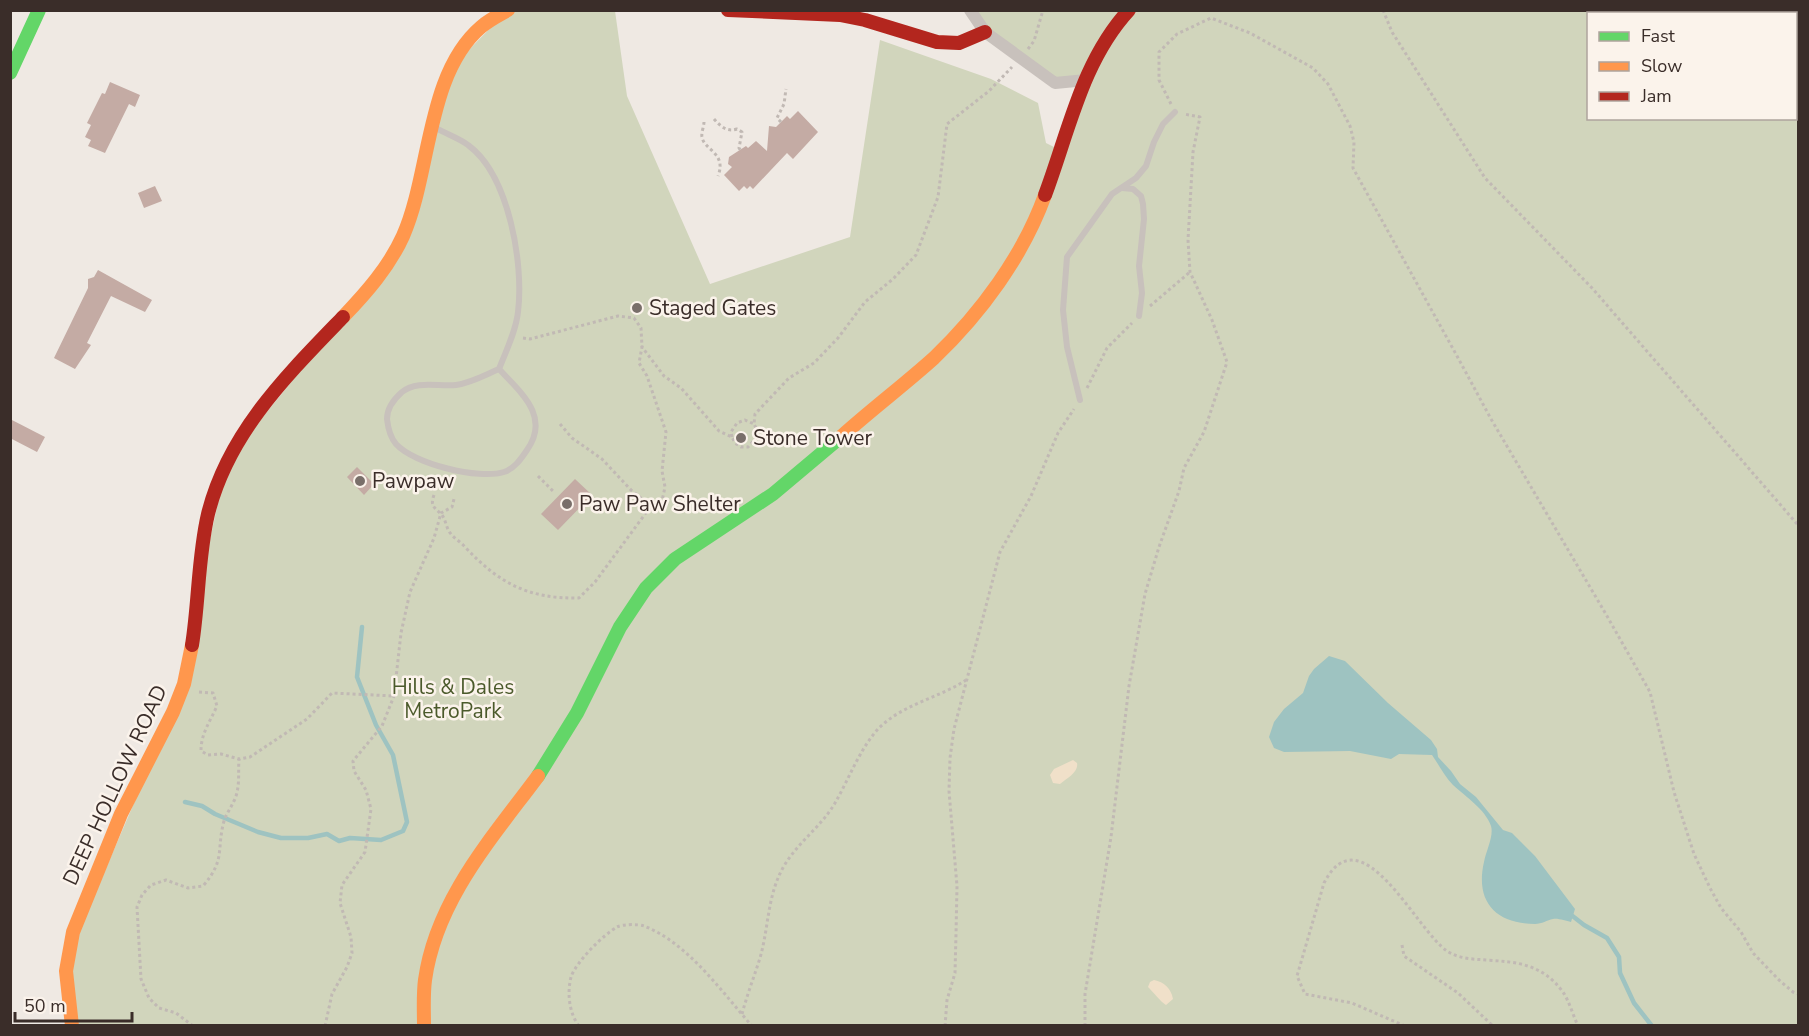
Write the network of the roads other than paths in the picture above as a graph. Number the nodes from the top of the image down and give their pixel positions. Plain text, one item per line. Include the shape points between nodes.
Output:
1 (39, 10) edge
2 (508, 10) edge
3 (728, 10) edge
4 (970, 10) edge
5 (1129, 10) edge
6 (985, 32) junction
7 (10, 73) edge
8 (1086, 80) junction
9 (1175, 112) road end
10 (432, 126) junction
11 (1122, 188) junction
12 (1139, 316) road end
13 (499, 369) junction
14 (1080, 400) road end
15 (72, 1026) edge
16 (424, 1026) edge

1 - 7 street
2 - 10 street, DEEP HOLLOW ROAD via 495,16 469,40 445,83
3 - 6 street via 840,15 937,42 959,44
4 - 6 street
5 - 8 street via 1104,41
6 - 8 street via 1054,83
8 - 16 street via 1041,206 1011,263 975,313 909,380 775,493 683,553 640,595 549,761 452,895 428,958 423,990
9 - 11 lane via 1163,124 1146,166
10 - 13 lane via 468,145 489,166 504,196 515,238 519,291 518,314
10 - 15 street, DEEP HOLLOW ROAD via 414,208 390,261 357,304 309,351 257,415 212,492 192,647 181,692 120,817 77,920 66,961
11 - 12 lane via 1133,189 1143,204
11 - 14 lane via 1112,194 1067,257 1063,310
13 - 13 lane via 531,405 536,419 536,432 529,447 507,471 488,476 455,471 417,458 397,445 388,429 387,414 404,390 418,385 457,385

